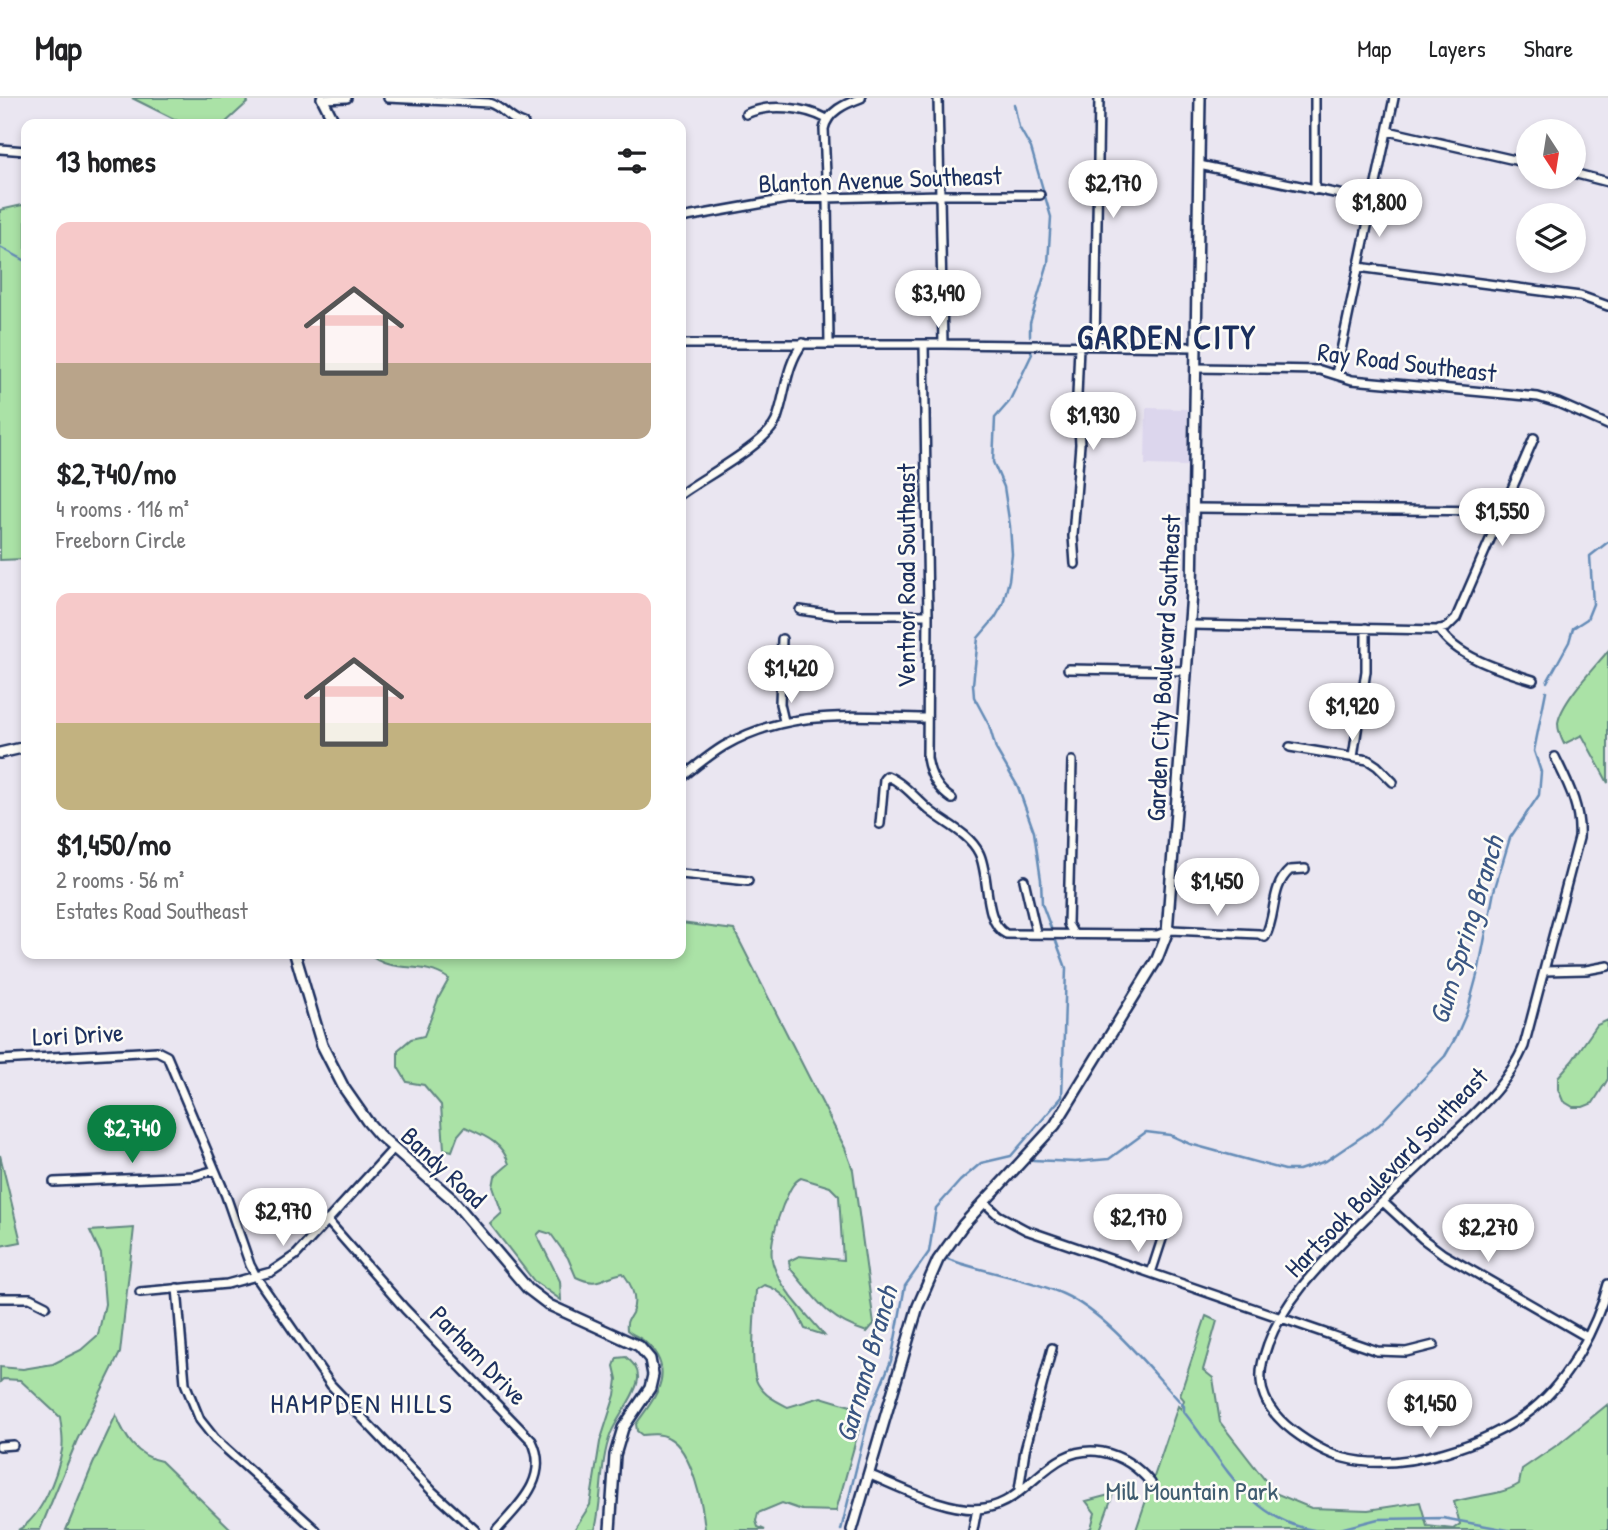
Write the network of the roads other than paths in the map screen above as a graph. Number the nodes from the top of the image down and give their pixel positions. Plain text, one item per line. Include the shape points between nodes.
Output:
1 (322, 98) edge
2 (347, 98) edge
3 (388, 98) edge
4 (861, 98) edge
5 (938, 98) edge
6 (1099, 98) edge
7 (1200, 98) edge
8 (1315, 98) edge
9 (1394, 98) edge
10 (746, 114) dead end
11 (332, 119) edge
12 (512, 119) edge
13 (827, 119) junction
14 (1388, 131) junction
15 (0, 149) edge
16 (21, 151) edge
17 (1516, 160) edge
18 (1199, 165) junction
19 (1586, 176) edge
20 (1608, 182) edge
21 (1315, 190) junction
22 (940, 195) junction
23 (1040, 195) dead end
24 (827, 199) junction
25 (1373, 201) junction
26 (686, 217) edge
27 (1358, 267) junction
28 (1608, 306) edge
29 (829, 343) junction
30 (686, 344) edge
31 (803, 344) junction
32 (924, 344) junction
33 (943, 344) junction
34 (1079, 346) junction
35 (1095, 346) junction
36 (1196, 347) junction
37 (1195, 368) junction
38 (1336, 374) junction
39 (1608, 425) edge
40 (1534, 438) dead end
41 (686, 491) edge
42 (1193, 508) junction
43 (1503, 510) junction
44 (1075, 564) dead end
45 (800, 610) dead end
46 (928, 615) junction
47 (1191, 625) junction
48 (1366, 628) junction
49 (1439, 629) junction
50 (782, 639) dead end
51 (1068, 669) dead end
52 (1187, 671) junction
53 (1533, 680) dead end
54 (926, 718) junction
55 (784, 721) junction
56 (1290, 747) dead end
57 (21, 748) edge
58 (0, 752) edge
59 (1353, 757) junction
60 (1555, 757) dead end
61 (1072, 761) dead end
62 (686, 774) edge
63 (1392, 782) dead end
64 (952, 799) dead end
65 (880, 824) dead end
66 (1305, 869) dead end
67 (686, 875) edge
68 (1024, 880) dead end
69 (748, 881) dead end
70 (1036, 932) junction
71 (1073, 933) junction
72 (1167, 933) junction
73 (296, 959) edge
74 (1608, 966) edge
75 (1544, 971) junction
76 (0, 1060) edge
77 (394, 1147) junction
78 (215, 1170) junction
79 (54, 1182) dead end
80 (1383, 1202) junction
81 (985, 1203) junction
82 (1165, 1203) dead end
83 (327, 1220) junction
84 (1151, 1273) junction
85 (257, 1278) junction
86 (1608, 1284) edge
87 (177, 1288) junction
88 (140, 1292) dead end
89 (0, 1298) edge
90 (46, 1306) dead end
91 (1281, 1318) junction
92 (1587, 1337) junction
93 (1434, 1345) dead end
94 (1052, 1348) dead end
95 (13, 1445) dead end
96 (0, 1446) edge
97 (868, 1474) junction
98 (1151, 1483) dead end
99 (1019, 1491) junction
100 (978, 1509) junction
101 (316, 1530) edge
102 (475, 1530) edge
103 (497, 1530) edge
104 (610, 1530) edge
105 (852, 1530) edge
106 (973, 1530) edge

1 - 2 street
1 - 11 street
3 - 12 street via 489,103 504,109
4 - 13 street
5 - 22 street
6 - 35 street
7 - 18 street, Garden City Boulevard Southeast
8 - 21 street
9 - 14 street
10 - 13 street via 771,107
13 - 24 street
14 - 17 street
14 - 25 street
15 - 16 street
18 - 21 street
18 - 36 street, Garden City Boulevard Southeast
19 - 20 street
21 - 25 street
22 - 23 street, Blanton Avenue Southeast
22 - 24 street, Blanton Avenue Southeast
22 - 33 street
24 - 26 street, Blanton Avenue Southeast via 787,199
24 - 29 street
25 - 27 street
27 - 28 street via 1580,296
27 - 38 street
29 - 31 street
29 - 32 street
30 - 31 street
31 - 41 street via 792,360 776,419 766,435
32 - 33 street
32 - 46 street, Ventnor Road Southeast
33 - 34 street
34 - 35 street
34 - 44 street
35 - 36 street
36 - 37 street, Garden City Boulevard Southeast
37 - 38 street, Ray Road Southeast via 1280,368
37 - 42 street, Garden City Boulevard Southeast
38 - 39 street, Ray Road Southeast via 1352,380 1547,399
40 - 43 street
42 - 43 street
42 - 47 street, Garden City Boulevard Southeast
43 - 49 street via 1456,618
45 - 46 street via 834,615
46 - 54 street, Ventnor Road Southeast
47 - 48 street
47 - 52 street, Garden City Boulevard Southeast
48 - 49 street
48 - 59 street via 1366,671
49 - 53 street via 1447,640 1479,660
50 - 55 street via 780,704
51 - 52 street
52 - 72 street, Garden City Boulevard Southeast
54 - 55 street via 836,716
54 - 64 street, Ventnor Road Southeast via 929,768 939,789
55 - 62 street via 745,735
56 - 59 street
57 - 58 street
59 - 63 street via 1368,760
60 - 75 street, Hartsook Boulevard Southeast via 1576,801 1580,825
61 - 71 street via 1068,923
65 - 70 street via 887,776 974,845 998,928 1006,934
66 - 72 street via 1290,870 1280,882 1272,925 1265,937
67 - 69 street
68 - 70 street
70 - 71 street
71 - 72 street
72 - 81 street, Garden City Boulevard Southeast via 1157,959 1065,1110
73 - 77 street, Bandy Road via 332,1068 367,1121
74 - 75 street
75 - 80 street, Hartsook Boulevard Southeast via 1524,1046 1511,1073
76 - 78 street, Lori Drive via 163,1053 171,1060
77 - 83 street
77 - 104 street, Bandy Road via 451,1198 536,1296 639,1346 650,1359 652,1381 620,1438 612,1475
78 - 79 street via 194,1176
78 - 85 street
80 - 91 street, Hartsook Boulevard Southeast via 1316,1269
80 - 92 street via 1443,1254
81 - 84 street via 1017,1226
81 - 97 street, Garden City Boulevard Southeast via 946,1248 930,1277
82 - 84 street via 1163,1236
83 - 85 street via 296,1255
83 - 103 street, Parham Drive via 405,1310 532,1441 537,1456 535,1480
84 - 91 street
85 - 87 street
85 - 102 street via 331,1385
86 - 92 street, Hartsook Boulevard Southeast
87 - 88 street
87 - 101 street via 186,1383 200,1420
89 - 90 street via 30,1298
91 - 92 street, Hartsook Boulevard Southeast via 1262,1361 1266,1402 1288,1428 1309,1442 1331,1454 1364,1462 1422,1456 1498,1432 1549,1394
91 - 93 street via 1386,1353
94 - 99 street
95 - 96 street
97 - 100 street via 957,1507
97 - 105 street, Garden City Boulevard Southeast
98 - 99 street via 1119,1457 1086,1451 1057,1460
99 - 100 street via 1002,1503
100 - 106 street

